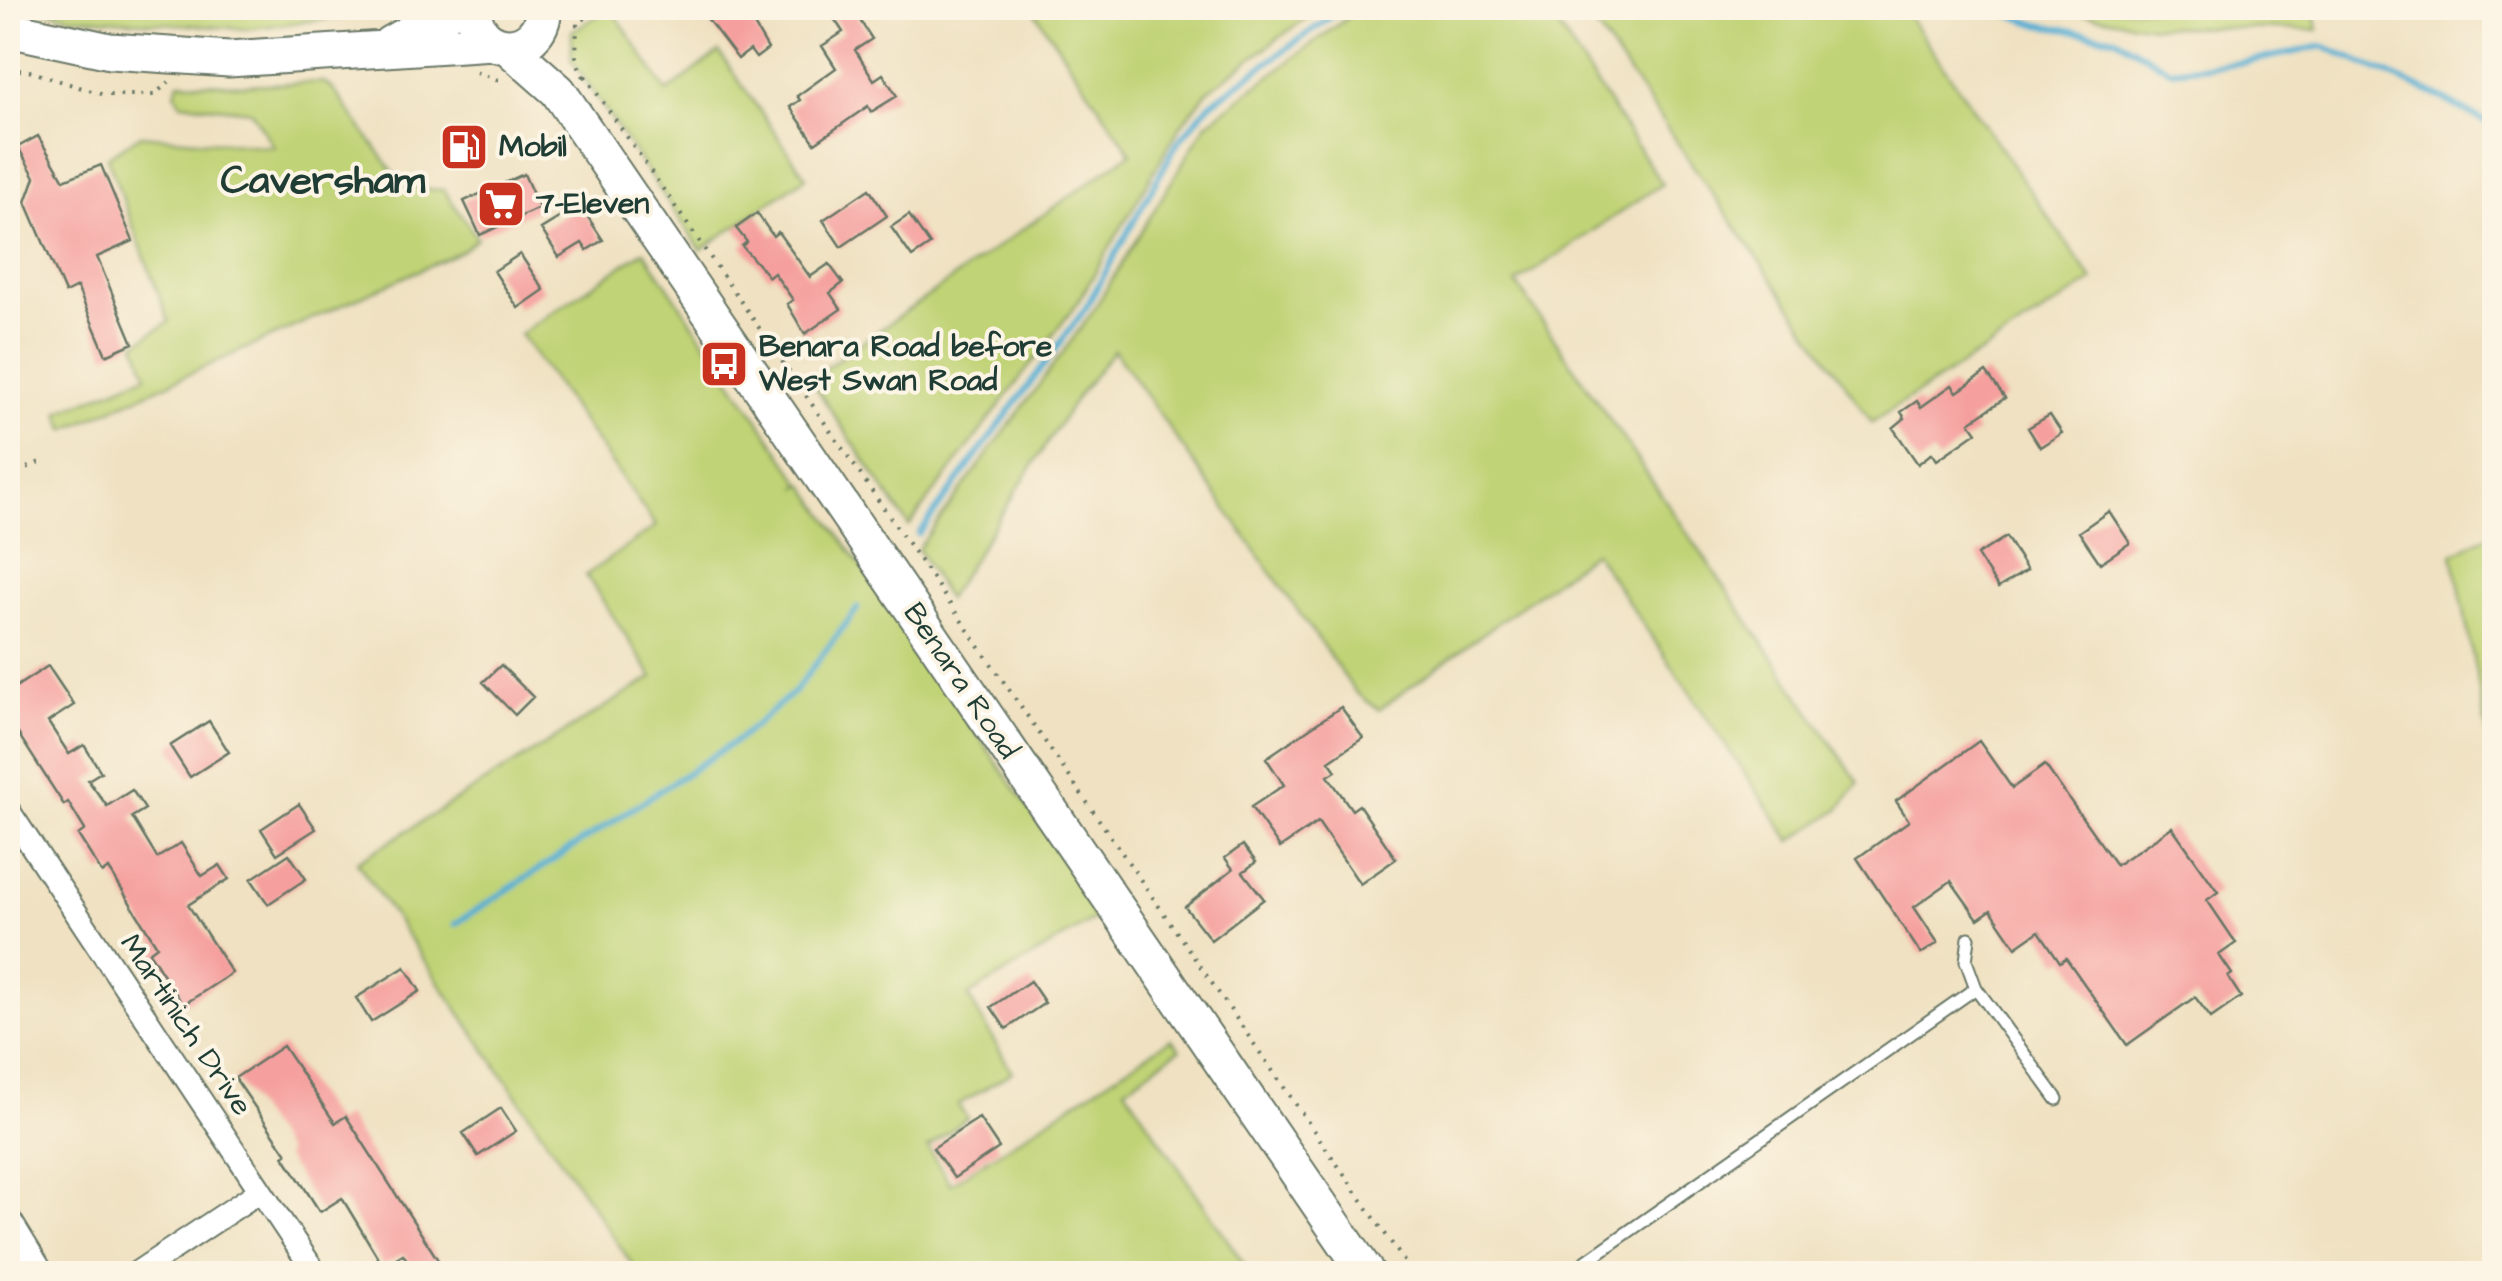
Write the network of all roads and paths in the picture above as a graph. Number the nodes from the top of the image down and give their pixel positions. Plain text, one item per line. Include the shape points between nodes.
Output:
1 (452, 8) edge
2 (474, 8) edge
3 (547, 15) edge
4 (8, 29) edge
5 (500, 44) junction
6 (385, 47) junction
7 (570, 82) junction
8 (40, 462) dead end
9 (8, 476) edge
10 (8, 810) edge
11 (1968, 938) dead end
12 (1976, 988) junction
13 (2057, 1099) dead end
14 (260, 1190) junction
15 (8, 1216) edge
16 (43, 1274) edge
17 (135, 1274) edge
18 (316, 1274) edge
19 (1366, 1274) edge
20 (1413, 1274) edge
21 (1568, 1274) edge

1 - 6 main road
2 - 5 main road, Benara Road via 476,25
3 - 5 main road via 524,42
3 - 7 main road, Benara Road
4 - 6 main road via 110,51 229,59
5 - 6 main road
5 - 7 main road, Benara Road
7 - 19 main road, Benara Road
7 - 20 path
8 - 9 path
10 - 14 street, Martinich Drive
11 - 12 lane via 1966,961
12 - 13 lane
12 - 21 lane
14 - 17 street
14 - 18 street, Martinich Drive
15 - 16 street

